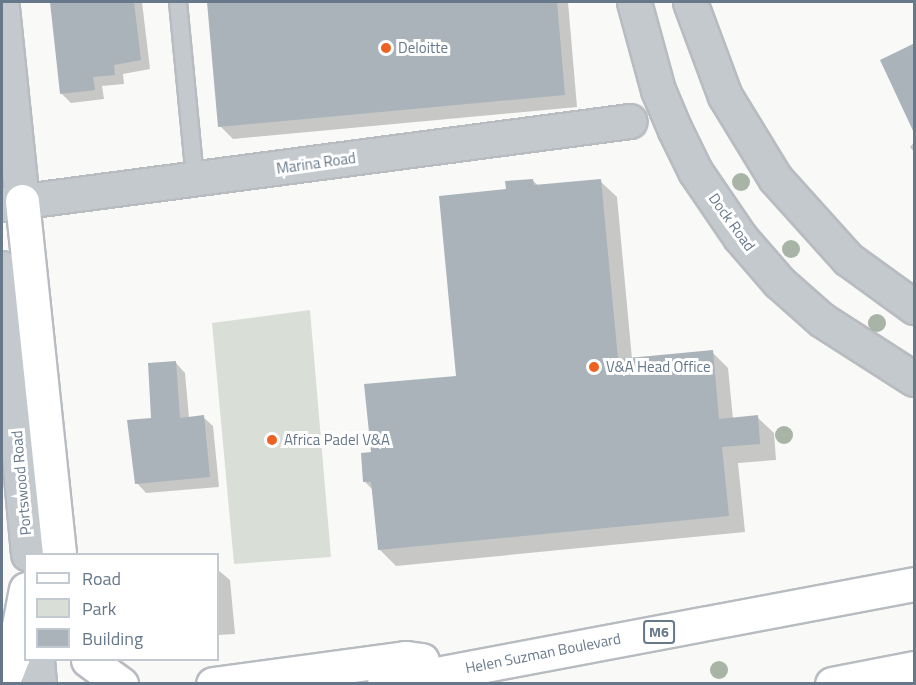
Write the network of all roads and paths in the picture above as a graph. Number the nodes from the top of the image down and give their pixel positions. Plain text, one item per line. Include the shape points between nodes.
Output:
1 (178, 2) edge
2 (634, 2) edge
3 (691, 5) edge
4 (2, 8) edge
5 (630, 121) dead end
6 (195, 179) junction
7 (12, 202) edge
8 (2, 268) edge
9 (915, 307) edge
10 (915, 379) edge
11 (28, 553) edge
12 (59, 553) edge
13 (915, 584) edge
14 (24, 600) edge
15 (37, 661) edge
16 (89, 661) edge
17 (469, 667) junction
18 (915, 668) edge
19 (2, 684) edge
20 (39, 684) edge
21 (121, 684) edge
22 (213, 684) edge
23 (384, 684) edge
24 (832, 684) edge

1 - 6 lane
2 - 10 street, Dock Road via 658,90 694,171 740,237 779,282 847,338
3 - 9 street via 717,78 751,144 812,224 872,279
4 - 7 street
5 - 6 street, Marina Road
6 - 7 street, Marina Road
7 - 12 main road
8 - 11 street, Portswood Road
13 - 17 main road, Helen Suzman Boulevard / M6
14 - 19 main road via 16,644
15 - 20 street
16 - 21 main road
17 - 22 main road via 405,658
17 - 23 main road, Helen Suzman Boulevard / M6
18 - 24 main road

